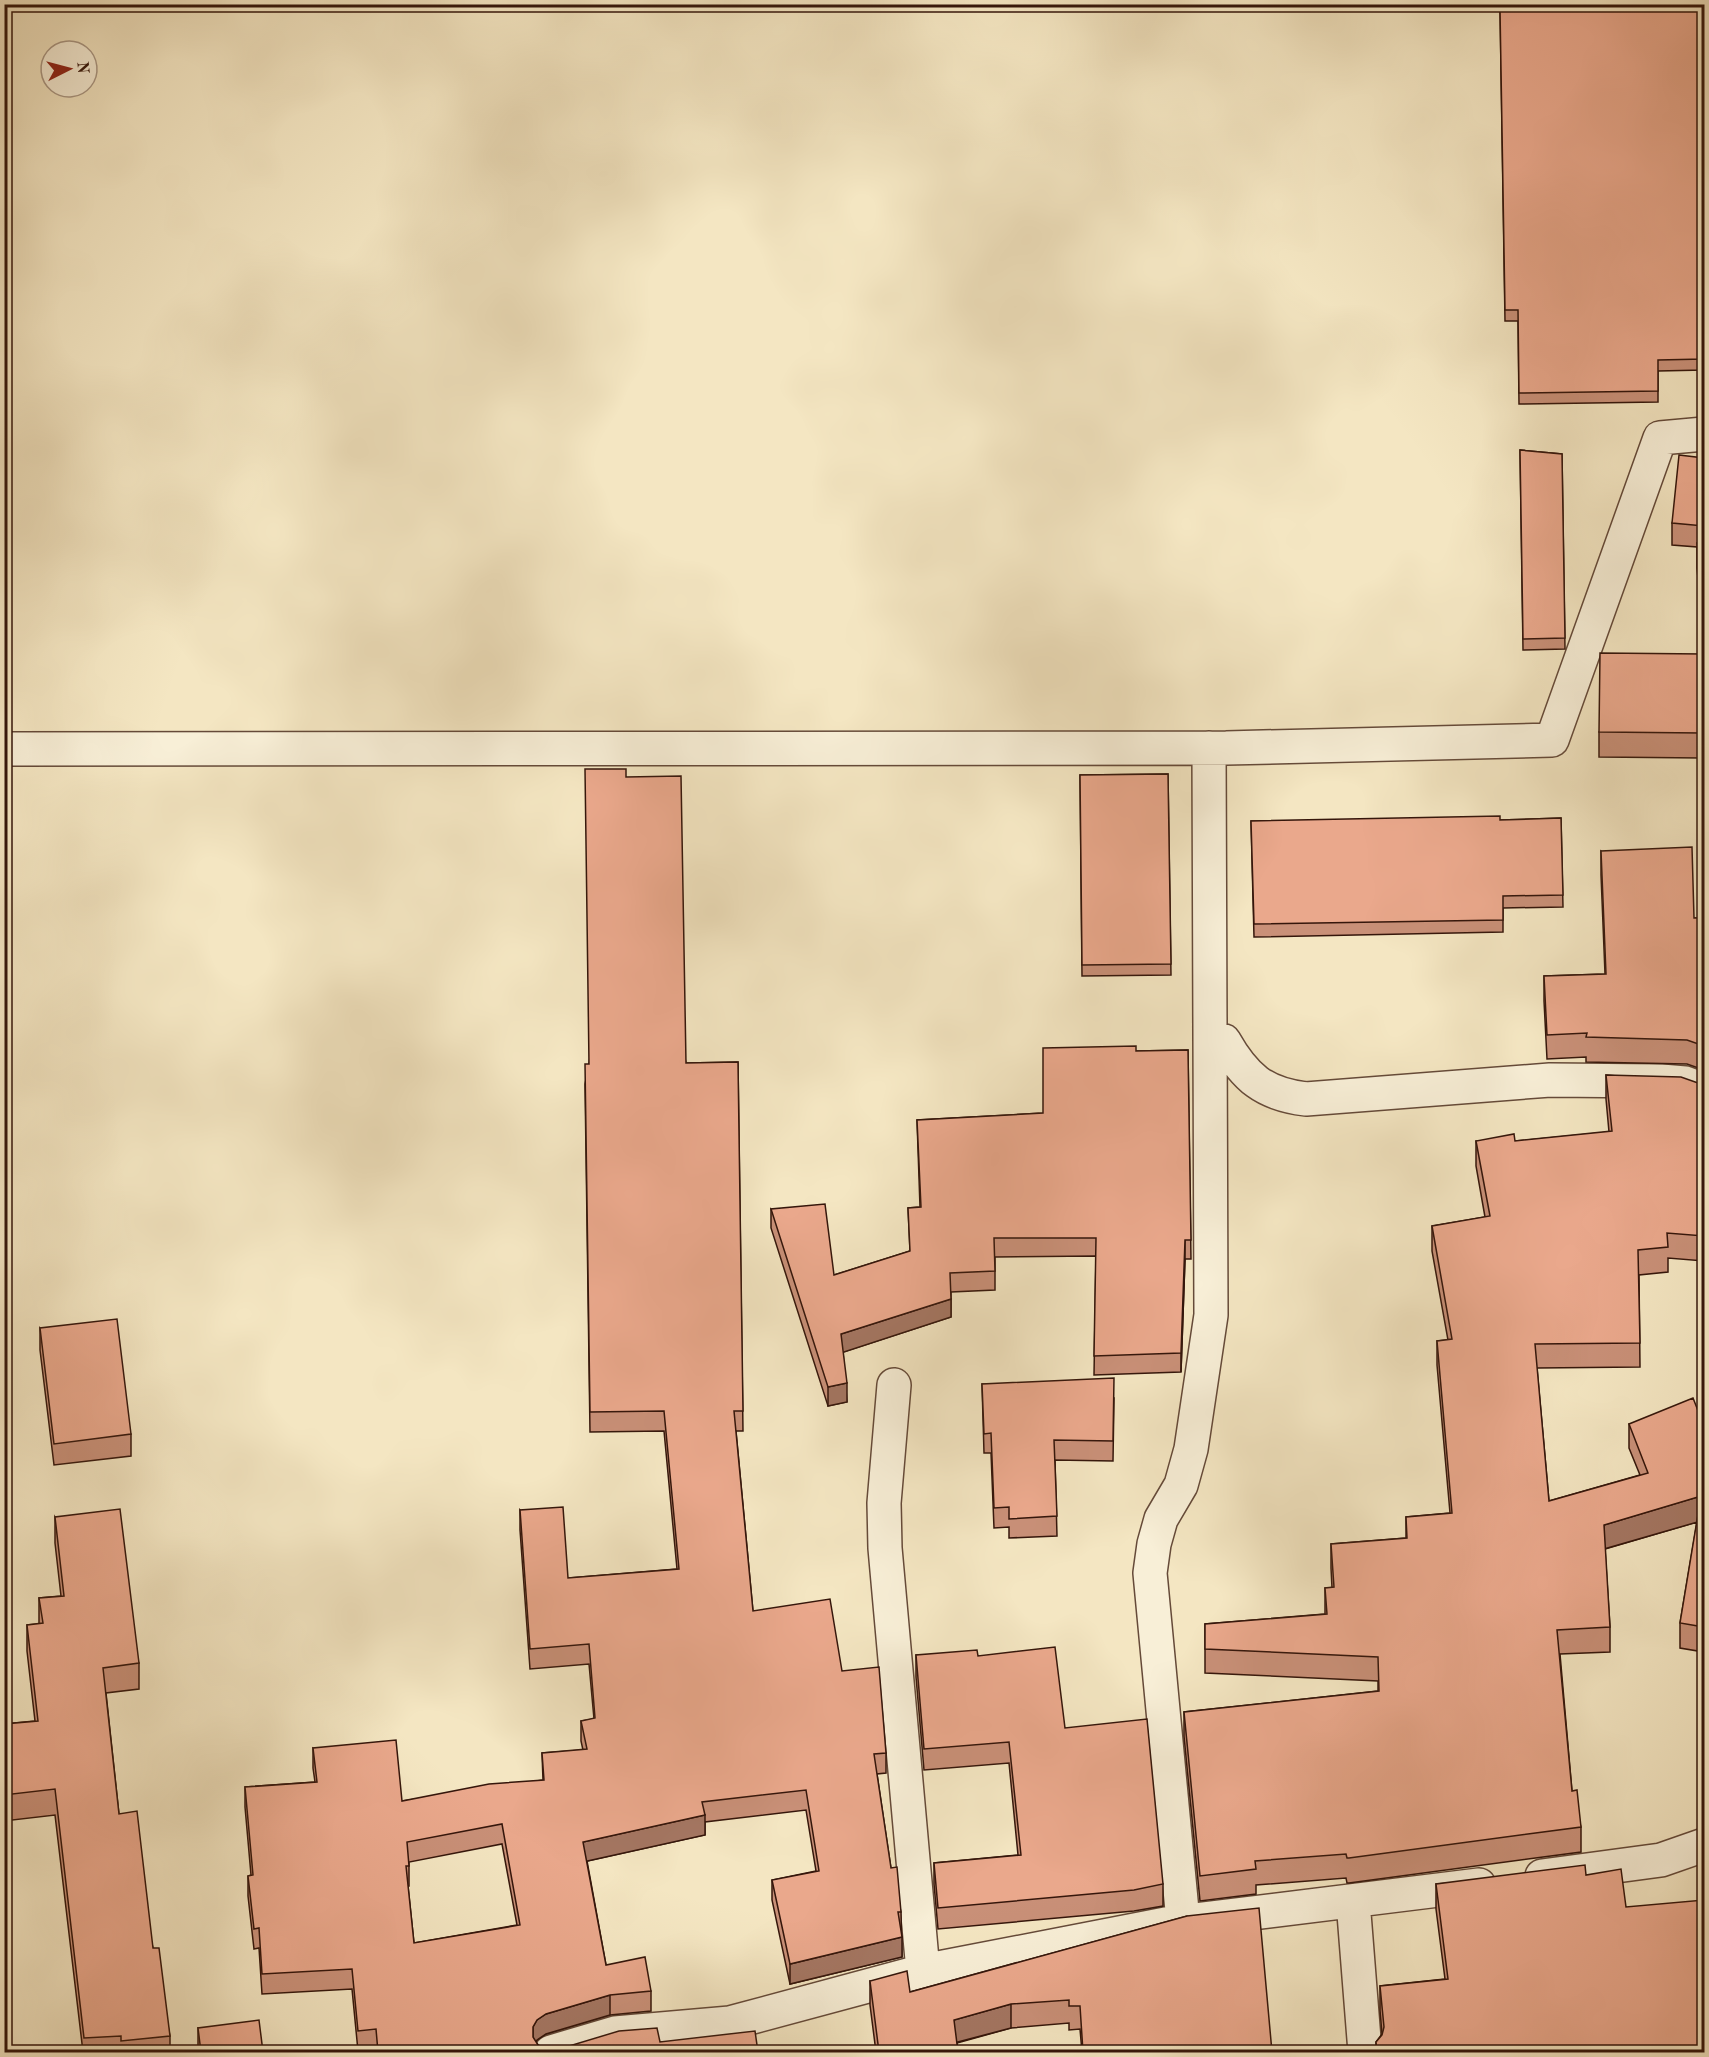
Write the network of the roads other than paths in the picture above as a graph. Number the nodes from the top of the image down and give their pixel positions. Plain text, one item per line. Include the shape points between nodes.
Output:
1 (1704, 434) edge
2 (4, 748) edge
3 (1209, 748) junction
4 (1210, 1041) junction
5 (1704, 1090) edge
6 (894, 1385) dead end
7 (1704, 1845) edge
8 (1353, 1901) junction
9 (1183, 1921) junction
10 (922, 1971) junction
11 (551, 2052) edge
12 (1365, 2052) edge

1 - 3 street via 1660,438 1552,740
2 - 3 street
3 - 4 street
4 - 5 street via 1224,1041 1246,1074 1270,1090 1306,1099 1550,1080 1661,1081
4 - 9 street via 1211,1315 1191,1449 1181,1485 1161,1518 1150,1573
6 - 10 street via 884,1503 885,1548
7 - 8 street via 1661,1860
8 - 9 street
8 - 12 street
9 - 10 street
10 - 11 street via 730,2023 615,2032

